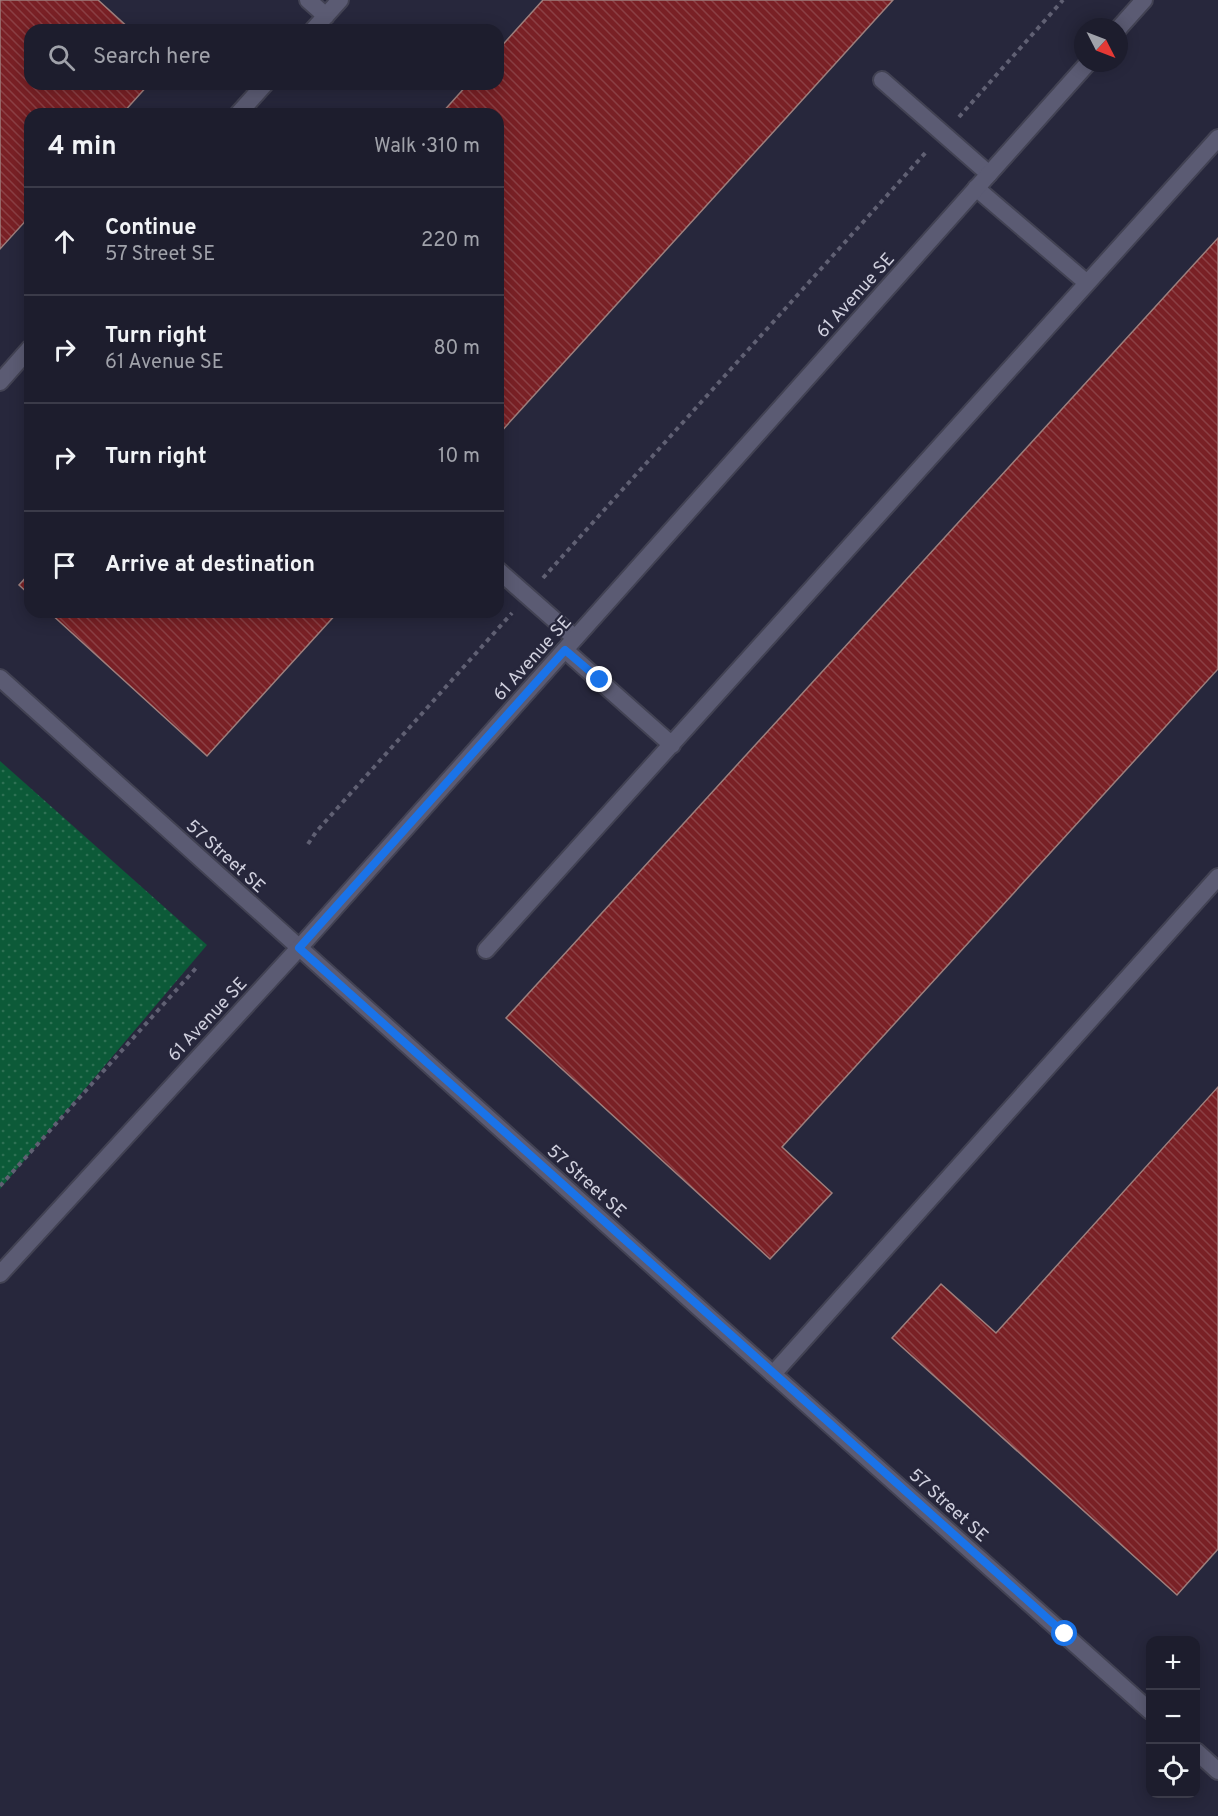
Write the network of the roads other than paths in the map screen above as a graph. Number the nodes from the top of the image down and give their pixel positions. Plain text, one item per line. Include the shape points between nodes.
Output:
1 (308, 0) edge
2 (340, 0) edge
3 (1144, 0) edge
4 (326, 16) junction
5 (1128, 18) edge
6 (319, 24) edge
7 (1080, 72) edge
8 (882, 80) dead end
9 (260, 90) edge
10 (243, 108) edge
11 (1218, 138) edge
12 (989, 174) junction
13 (976, 188) junction
14 (1087, 283) junction
15 (24, 355) edge
16 (0, 382) edge
17 (504, 575) edge
18 (570, 644) junction
19 (0, 678) edge
20 (672, 745) junction
21 (1218, 877) edge
22 (299, 948) junction
23 (486, 950) dead end
24 (0, 1274) edge
25 (773, 1374) junction
26 (1146, 1706) edge
27 (1200, 1755) edge
28 (1218, 1771) edge

1 - 4 street
2 - 4 street
3 - 5 street
4 - 6 street
7 - 12 street, 61 Avenue SE
8 - 12 street
9 - 10 street
11 - 14 street
12 - 13 street, 61 Avenue SE
13 - 14 street
13 - 18 street, 61 Avenue SE
14 - 20 street
15 - 16 street
17 - 18 street
18 - 20 street
18 - 22 street, 61 Avenue SE
19 - 22 street, 57 Street SE
20 - 23 street
21 - 25 street
22 - 24 street, 61 Avenue SE
22 - 25 street, 57 Street SE
25 - 26 street, 57 Street SE
27 - 28 street

